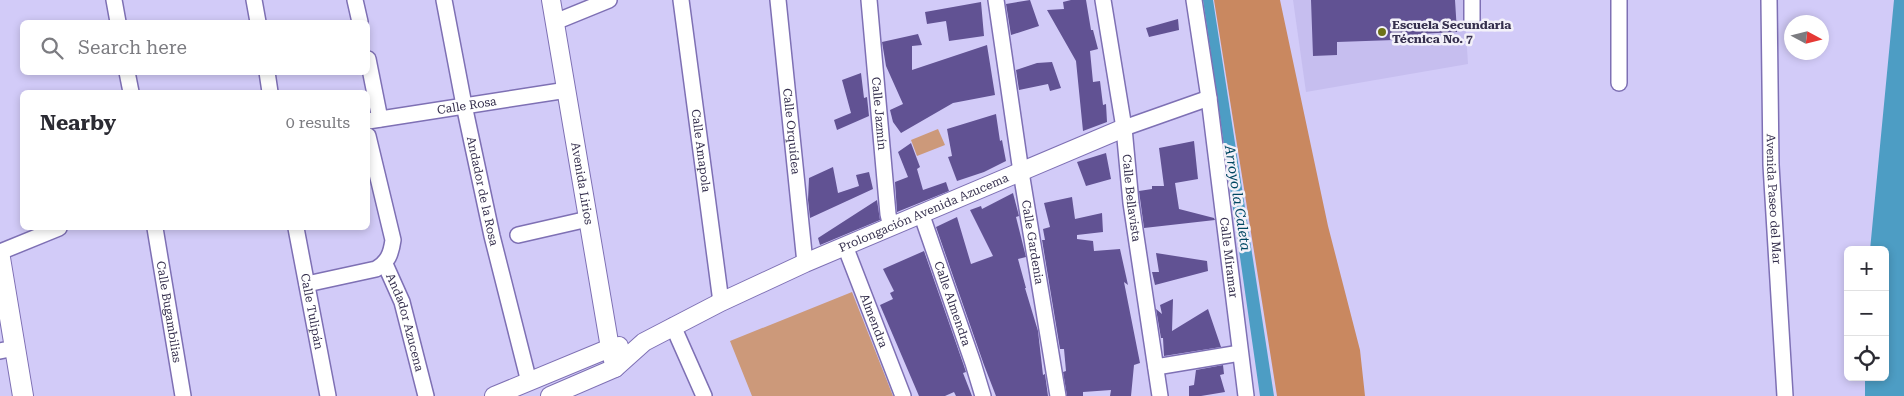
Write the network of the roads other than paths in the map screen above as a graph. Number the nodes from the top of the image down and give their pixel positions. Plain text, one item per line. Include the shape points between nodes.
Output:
1 (114, 0) edge
2 (254, 0) edge
3 (355, 0) edge
4 (444, 0) edge
5 (551, 0) edge
6 (609, 0) edge
7 (681, 0) edge
8 (778, 0) edge
9 (869, 0) edge
10 (996, 0) edge
11 (1103, 0) edge
12 (1194, 0) edge
13 (1472, 0) edge
14 (1619, 0) edge
15 (1768, 0) edge
16 (585, 5) edge
17 (118, 20) edge
18 (258, 20) edge
19 (360, 20) edge
20 (1472, 20) dead end
21 (555, 22) junction
22 (128, 75) edge
23 (267, 75) edge
24 (370, 75) edge
25 (1620, 83) dead end
26 (131, 90) edge
27 (270, 90) edge
28 (567, 90) junction
29 (1209, 98) junction
30 (464, 105) junction
31 (374, 120) edge
32 (1124, 128) junction
33 (370, 144) edge
34 (1021, 172) junction
35 (921, 213) junction
36 (588, 219) junction
37 (891, 227) junction
38 (54, 230) edge
39 (155, 230) edge
40 (296, 230) edge
41 (518, 235) dead end
42 (845, 246) junction
43 (0, 252) edge
44 (0, 258) edge
45 (805, 263) junction
46 (385, 264) junction
47 (307, 284) junction
48 (721, 302) junction
49 (673, 326) junction
50 (644, 342) junction
51 (610, 348) junction
52 (7, 349) edge
53 (1240, 353) junction
54 (1156, 367) junction
55 (615, 368) junction
56 (529, 382) junction
57 (23, 396) edge
58 (183, 396) edge
59 (328, 396) edge
60 (426, 396) edge
61 (494, 396) edge
62 (550, 396) edge
63 (704, 396) edge
64 (903, 396) edge
65 (983, 396) edge
66 (1058, 396) edge
67 (1160, 396) edge
68 (1246, 396) edge
69 (1784, 396) edge

1 - 17 street
2 - 18 street
3 - 19 street
4 - 30 street, Andador de la Rosa
5 - 21 street, Avenida Lirios
6 - 16 street
7 - 48 street, Calle Amapola
8 - 45 street, Calle Orquídea
9 - 37 street, Calle Jazmín
10 - 34 street, Calle Gardenia
11 - 32 street, Calle Bellavista
12 - 29 street, Calle Miramar
13 - 20 street
14 - 25 street
15 - 69 street, Avenida Paseo del Mar via 1771,165
16 - 21 street
21 - 28 street, Avenida Lirios
22 - 26 street
23 - 27 street
24 - 31 street
28 - 30 street, Calle Rosa
28 - 36 street, Avenida Lirios
29 - 32 street, Prolongación Avenida Azucema
29 - 53 street, Calle Miramar
30 - 31 street, Calle Rosa
30 - 56 street, Andador de la Rosa via 492,236
32 - 34 street, Prolongación Avenida Azucema
32 - 54 street, Calle Bellavista via 1131,203
33 - 46 street, Andador Azucena via 393,240 391,254
34 - 35 street, Prolongación Avenida Azucema
34 - 66 street, Calle Gardenia
35 - 37 street, Prolongación Avenida Azucema
35 - 65 street, Calle Almendra
36 - 41 street
36 - 51 street, Avenida Lirios
37 - 42 street, Prolongación Avenida Azucema
38 - 43 street
39 - 58 street, Calle Bugambilias
40 - 47 street, Calle Tulipán
42 - 45 street, Prolongación Avenida Azucema
42 - 64 street, Almendra
44 - 52 main road
45 - 48 street, Prolongación Avenida Azucema
46 - 47 street via 376,269
46 - 60 street, Andador Azucena via 402,302
47 - 59 street, Calle Tulipán
48 - 49 street, Prolongación Avenida Azucema
49 - 50 street, Prolongación Avenida Azucema
49 - 63 street
50 - 51 street, Prolongación Avenida Azucema
50 - 55 street, Prolongación Avenida Azucema
51 - 55 street, Avenida Lirios
51 - 56 street, Prolongación Avenida Azucema
52 - 57 main road
53 - 54 street
53 - 68 street, Calle Miramar
54 - 67 street, Calle Bellavista
55 - 62 street, Prolongación Avenida Azucema
56 - 61 street, Prolongación Avenida Azucema

